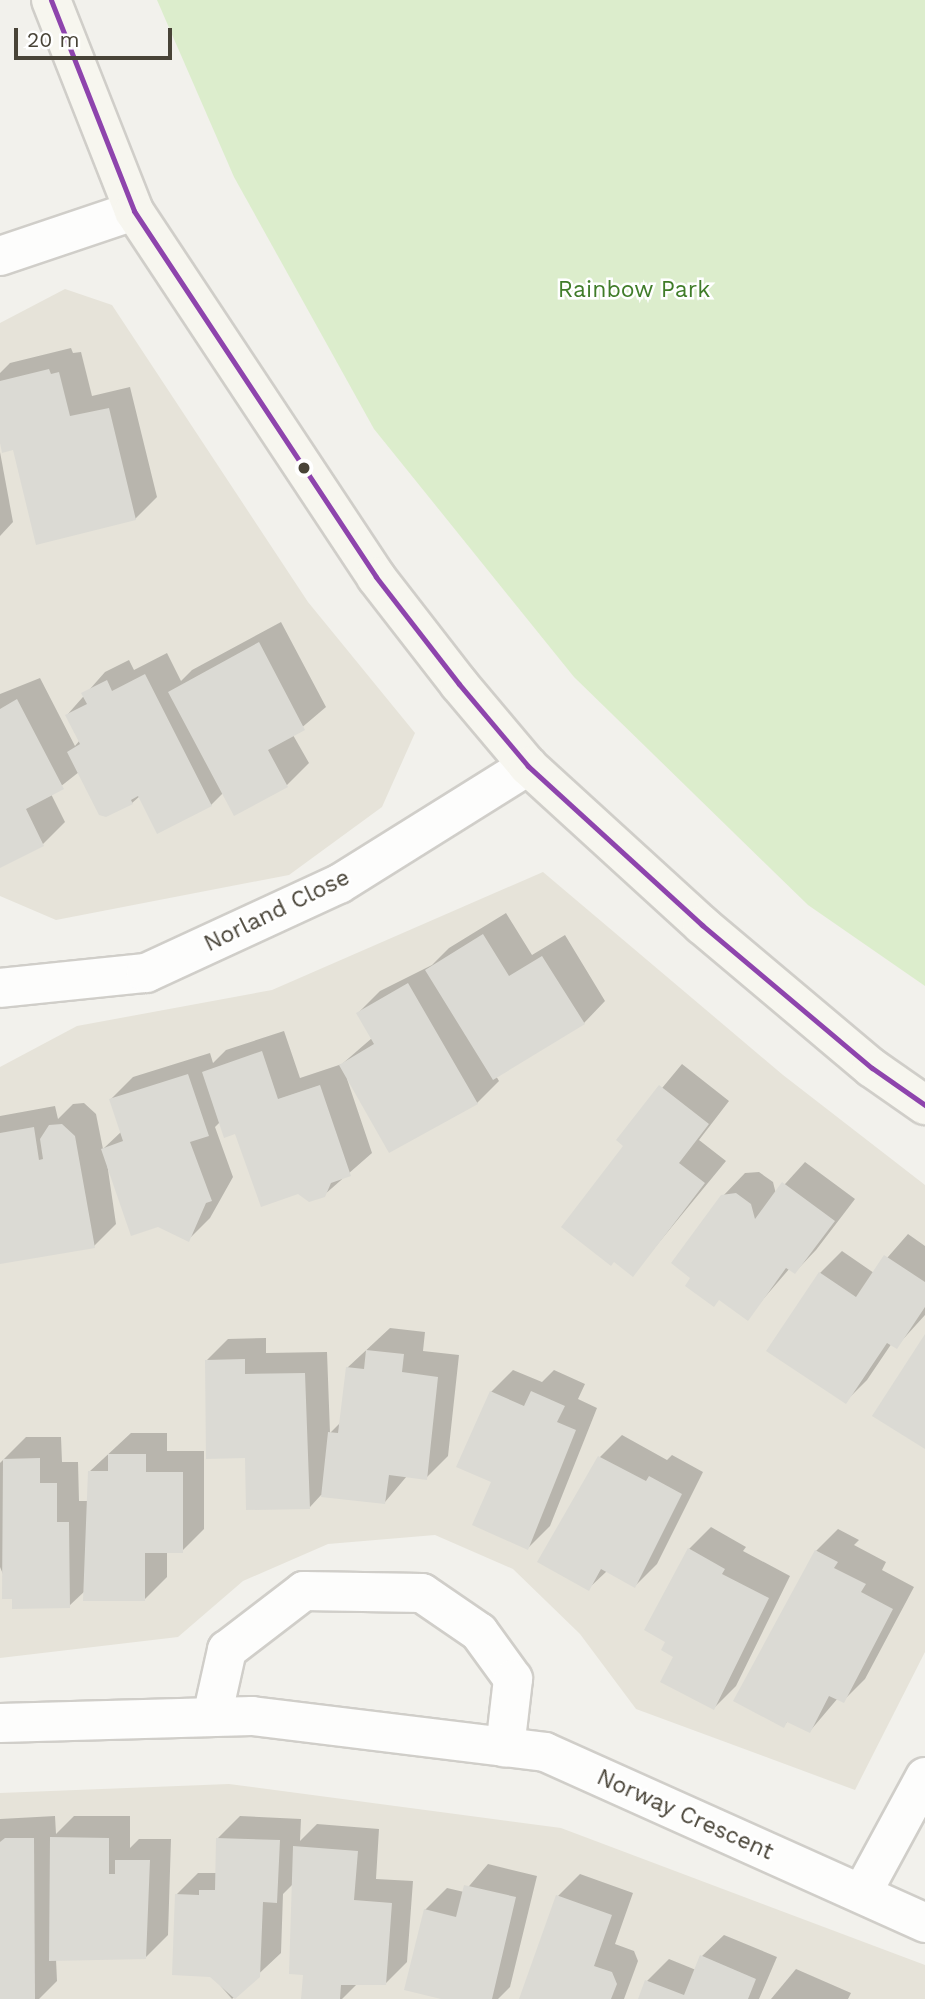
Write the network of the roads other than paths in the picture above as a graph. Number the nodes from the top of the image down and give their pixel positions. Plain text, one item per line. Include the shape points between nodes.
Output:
1 (51, 0) edge
2 (134, 211) junction
3 (0, 256) edge
4 (528, 766) junction
5 (0, 988) edge
6 (925, 1104) edge
7 (212, 1717) junction
8 (0, 1723) edge
9 (505, 1748) junction
10 (925, 1777) edge
11 (862, 1893) junction
12 (925, 1923) edge

1 - 2 street
2 - 3 street
2 - 4 street via 376,576
4 - 5 street, Norland Close via 339,884 146,973
4 - 6 street via 713,934 872,1068
7 - 8 street, Norway Crescent
7 - 9 street, Norway Crescent via 252,1716
7 - 9 street via 227,1650 304,1591 422,1593 479,1632 513,1679
9 - 11 street, Norway Crescent via 545,1752
10 - 11 street
11 - 12 street, Norway Crescent

